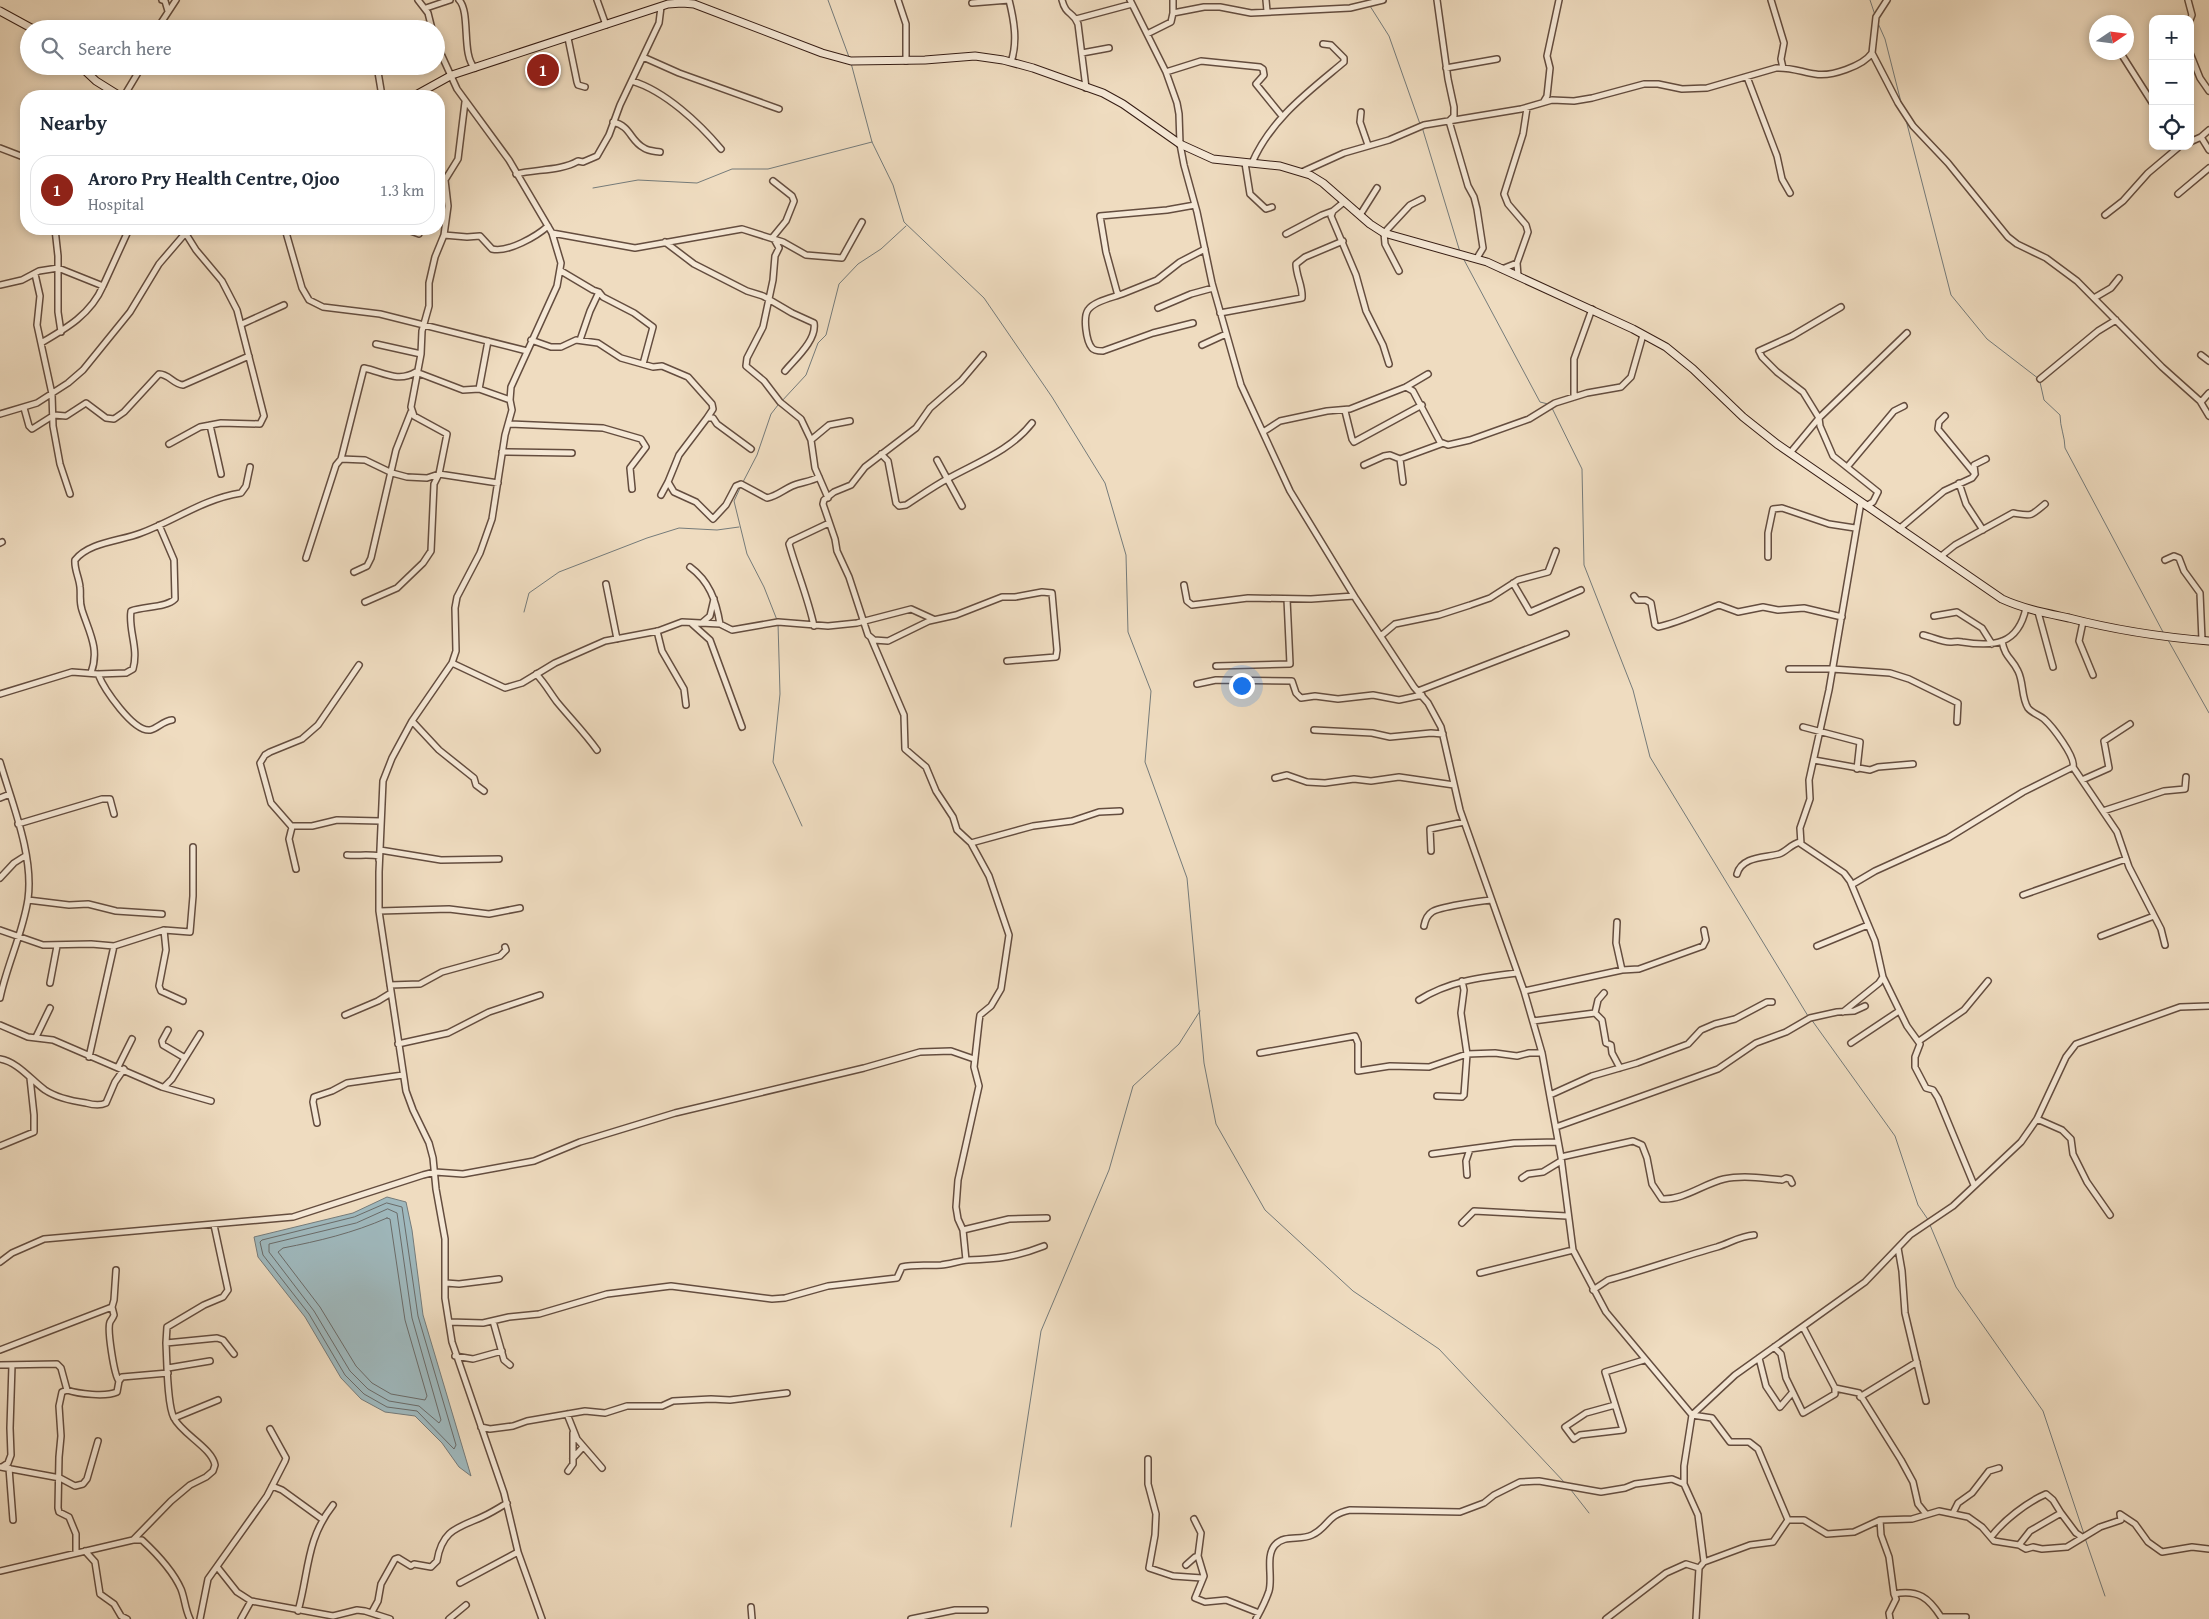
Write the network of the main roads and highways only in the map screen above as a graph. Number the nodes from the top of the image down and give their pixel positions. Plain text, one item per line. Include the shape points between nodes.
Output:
1 (666, 4) edge
2 (0, 11) edge
3 (20, 22) edge
4 (90, 75) edge
5 (110, 90) edge
6 (425, 90) edge
7 (2206, 641) edge

1 - 6 main road via 452,75
1 - 7 main road via 682,2 701,6 850,61 975,56 1011,62 1103,93 1180,144 1213,159 1280,166 1302,172 1323,183 1384,233 1477,258 1666,347 1743,417 1790,453 2002,599 2038,612 2083,622 2166,638
2 - 3 main road
4 - 5 main road

